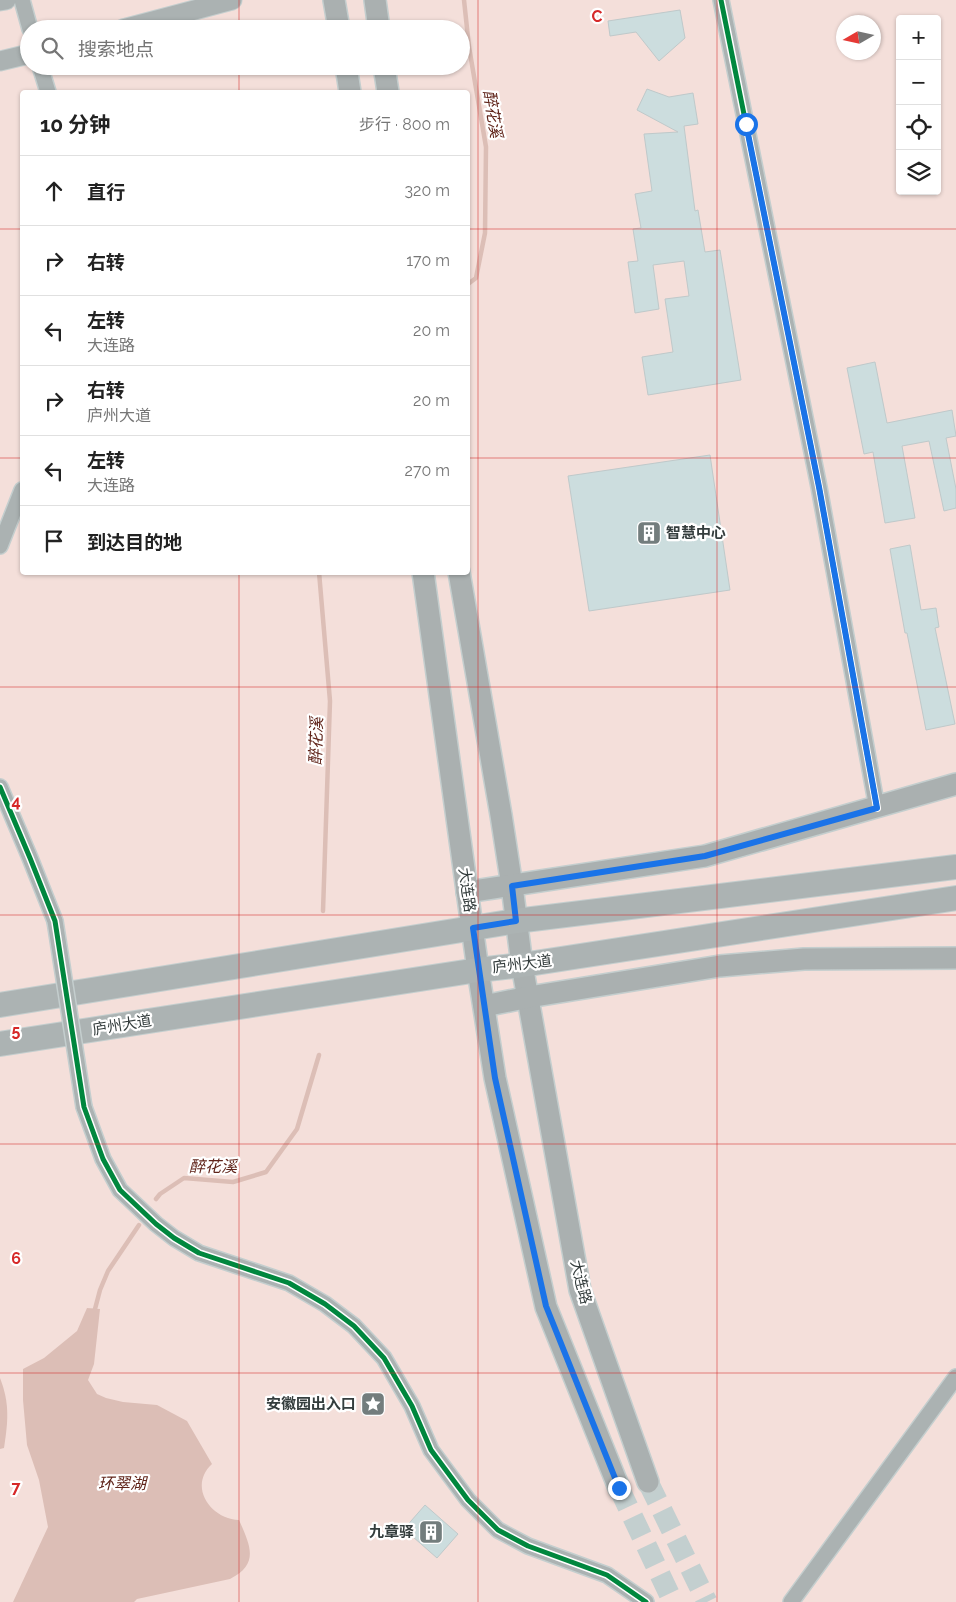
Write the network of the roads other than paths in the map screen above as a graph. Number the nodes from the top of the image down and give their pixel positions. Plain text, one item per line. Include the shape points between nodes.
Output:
1 (6, 0) edge
2 (22, 0) edge
3 (232, 0) edge
4 (334, 0) edge
5 (375, 0) edge
6 (721, 0) edge
7 (0, 1) edge
8 (28, 20) edge
9 (157, 20) edge
10 (337, 20) edge
11 (378, 20) edge
12 (20, 56) edge
13 (0, 61) edge
14 (43, 75) edge
15 (347, 75) edge
16 (385, 75) edge
17 (47, 90) edge
18 (350, 90) edge
19 (388, 90) edge
20 (20, 495) edge
21 (0, 546) edge
22 (423, 575) edge
23 (460, 575) edge
24 (956, 784) edge
25 (0, 787) edge
26 (877, 808) junction
27 (956, 867) edge
28 (512, 886) junction
29 (467, 892) junction
30 (956, 898) edge
31 (516, 921) junction
32 (473, 928) junction
33 (956, 958) edge
34 (522, 965) junction
35 (478, 970) junction
36 (529, 997) junction
37 (0, 1005) edge
38 (484, 1006) junction
39 (0, 1044) edge
40 (956, 1376) edge
41 (648, 1482) tunnel mouth
42 (619, 1488) tunnel mouth
43 (646, 1602) edge
44 (791, 1602) edge

1 - 7 street
2 - 8 street
3 - 9 street
4 - 10 main road
5 - 11 main road
6 - 26 street via 819,487
12 - 13 street
14 - 17 street
15 - 18 main road
16 - 19 main road
20 - 21 street
22 - 29 main road, 大连路
23 - 28 main road, 大连路
24 - 26 main road
25 - 43 street, bridge via 54,921 84,1107 103,1160 120,1190 174,1238 200,1253 289,1283 354,1326 384,1358 412,1406 431,1450 468,1500 498,1530 528,1546 607,1574
26 - 28 main road via 705,856
27 - 31 main road
28 - 29 main road
28 - 31 main road, 大连路
29 - 32 main road, 大连路
30 - 34 main road, 庐州大道
31 - 32 main road
31 - 34 main road, 大连路
32 - 35 main road, 大连路
32 - 37 main road
33 - 36 main road via 804,959 720,966
34 - 35 main road, 庐州大道
34 - 36 main road, 大连路
35 - 38 main road, 大连路
35 - 39 main road, 庐州大道
36 - 38 main road
36 - 41 main road, 大连路 via 580,1290
38 - 42 main road, 大连路 via 495,1078 546,1306
40 - 44 street

